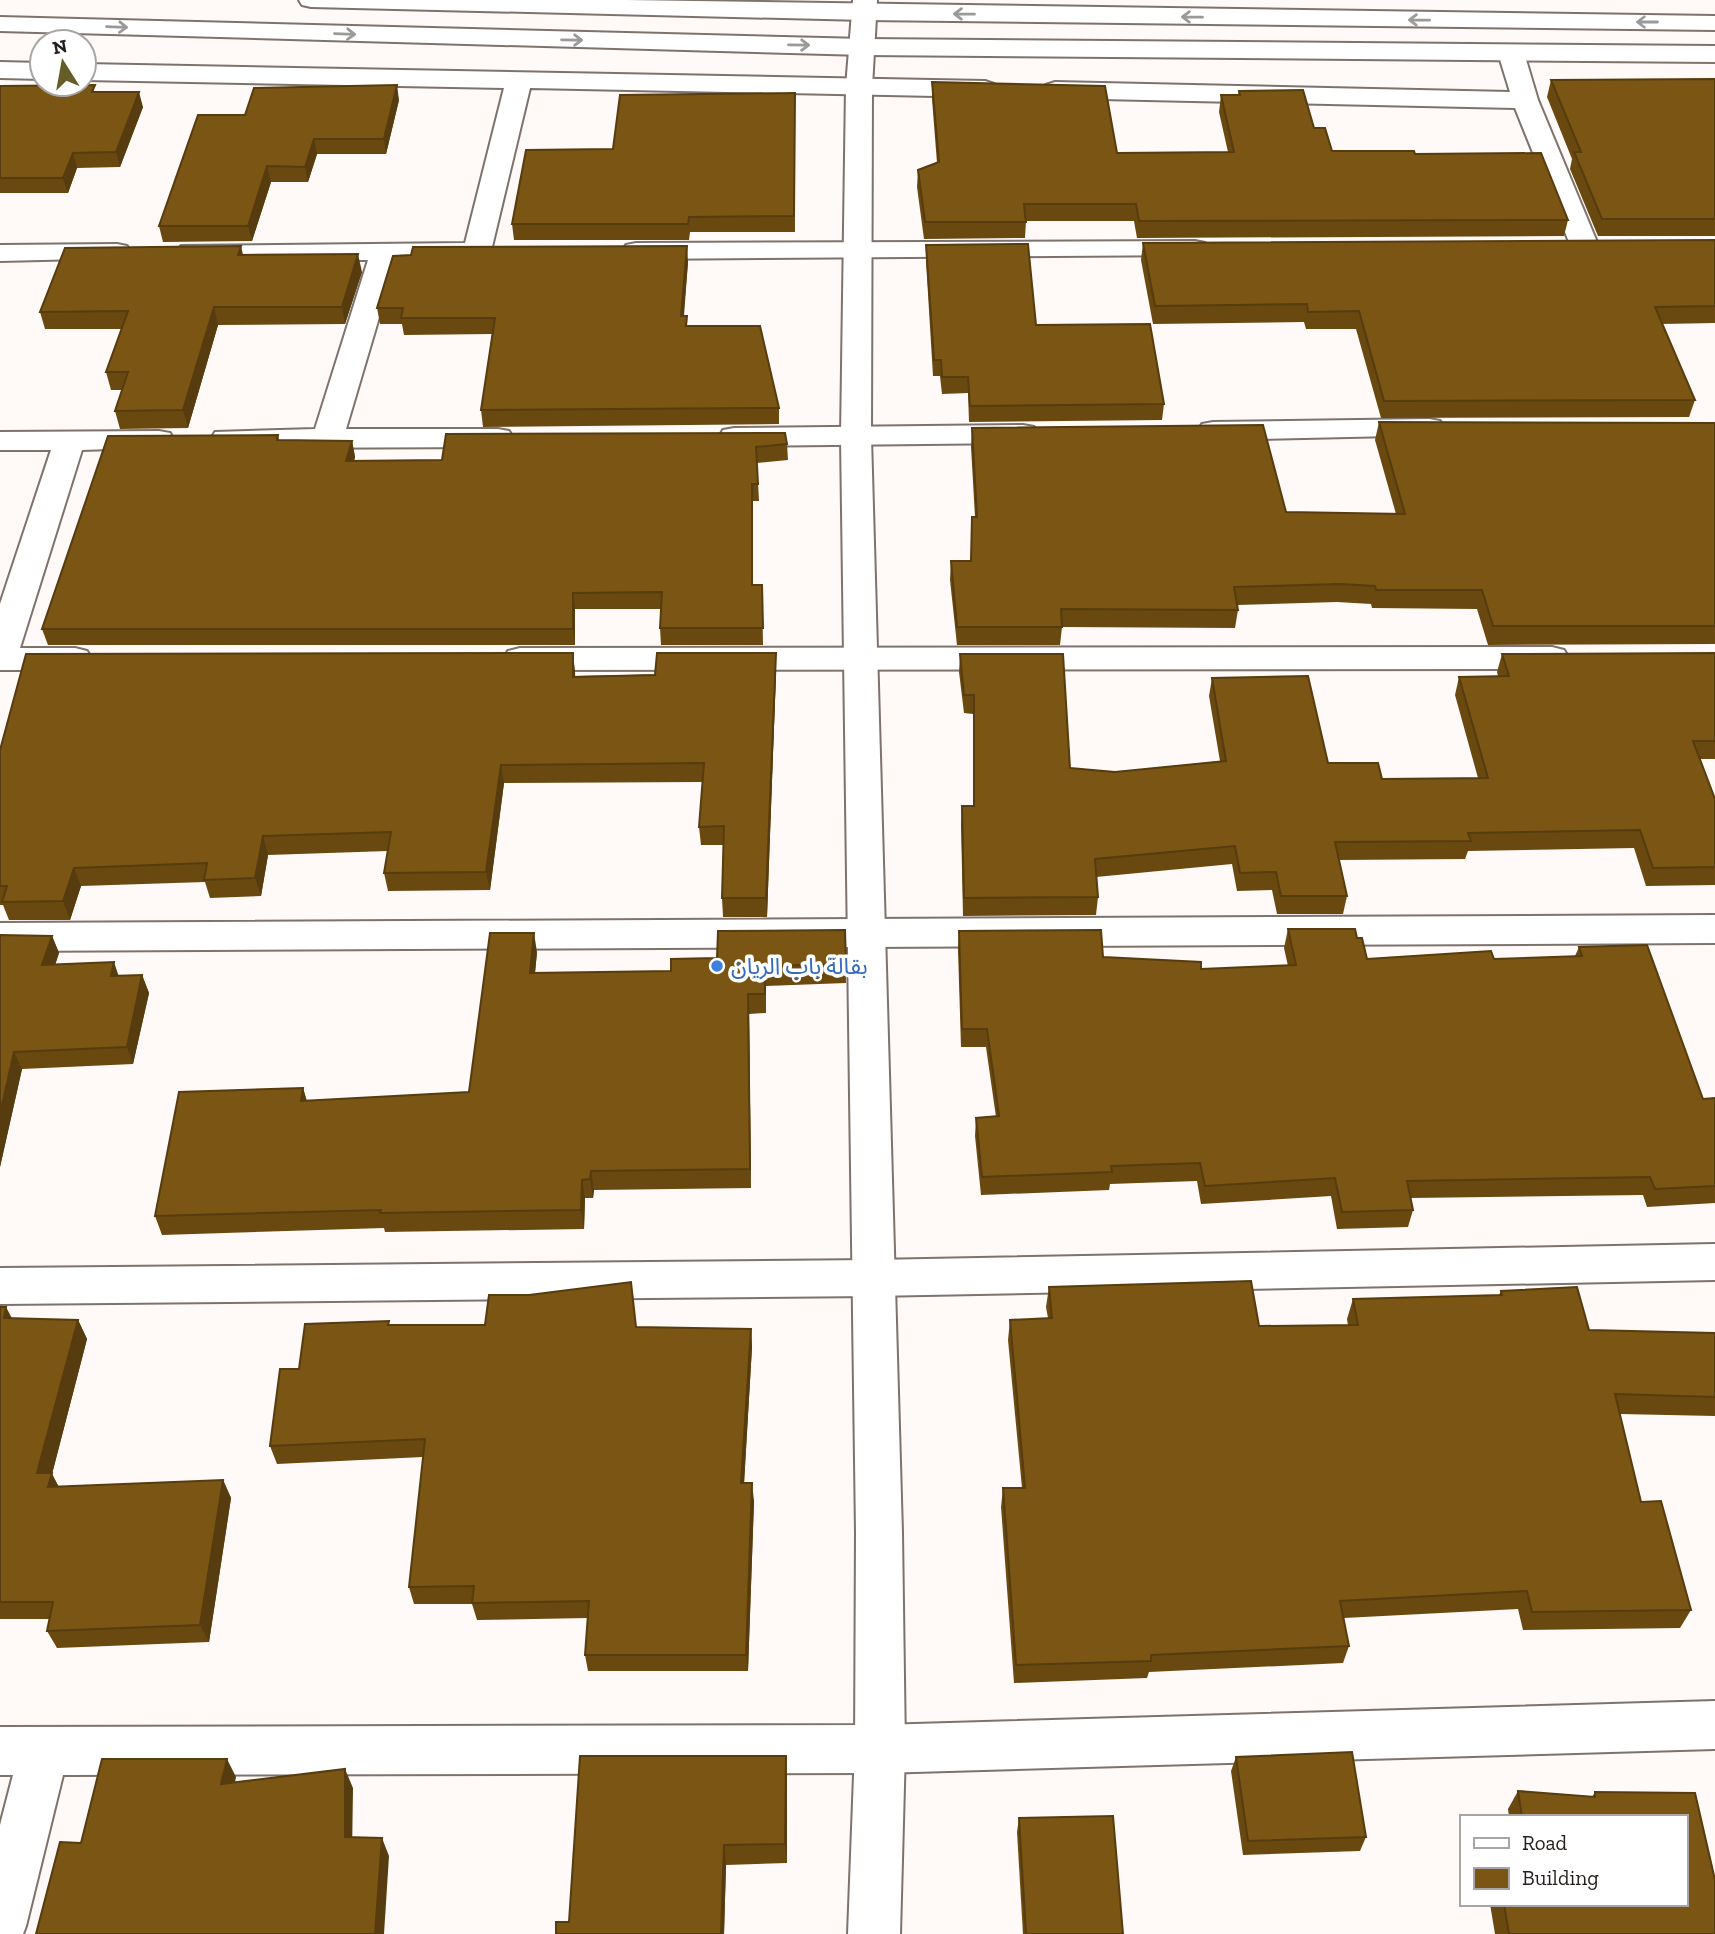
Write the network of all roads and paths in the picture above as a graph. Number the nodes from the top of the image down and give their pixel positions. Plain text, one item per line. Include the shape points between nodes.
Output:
1 (311, 0) edge
2 (865, 20) edge
3 (1715, 23) edge
4 (0, 24) edge
5 (1511, 53) junction
6 (1715, 54) edge
7 (0, 70) edge
8 (28, 71) edge
9 (98, 72) edge
10 (519, 81) junction
11 (859, 87) junction
12 (1525, 100) junction
13 (1585, 247) edge
14 (1227, 249) edge
15 (859, 250) junction
16 (385, 251) junction
17 (613, 251) edge
18 (0, 253) edge
19 (1458, 428) edge
20 (1185, 431) edge
21 (1048, 434) edge
22 (856, 437) junction
23 (328, 438) junction
24 (523, 438) edge
25 (703, 438) edge
26 (69, 440) junction
27 (0, 441) edge
28 (0, 658) edge
29 (1589, 658) edge
30 (111, 659) edge
31 (487, 659) edge
32 (863, 659) junction
33 (1715, 929) edge
34 (867, 933) junction
35 (0, 937) edge
36 (1715, 1262) edge
37 (873, 1278) junction
38 (0, 1286) edge
39 (1715, 1724) edge
40 (880, 1749) junction
41 (22, 1751) edge
42 (0, 1926) edge
43 (874, 1934) edge

1 - 2 street
3 -> 2 street
4 -> 2 street
2 - 5 street
2 - 11 street
5 - 6 street
5 - 12 street
7 - 8 street
9 - 10 street
10 - 11 street
10 - 16 street via 490,251
11 - 12 street
11 - 15 street
12 - 13 street
14 - 15 street
15 - 17 street
15 - 22 street
16 - 18 street
16 - 23 street
19 - 20 street
21 - 22 street
22 - 25 street
22 - 32 street
23 - 24 street
23 - 26 street
26 - 27 street
26 - 28 street
28 - 30 street
29 - 32 street
31 - 32 street
32 - 34 street
33 - 34 street
34 - 35 street
34 - 37 street
36 - 37 street
37 - 38 street
37 - 40 street
39 - 40 street
40 - 41 street
40 - 43 street
41 - 42 street

